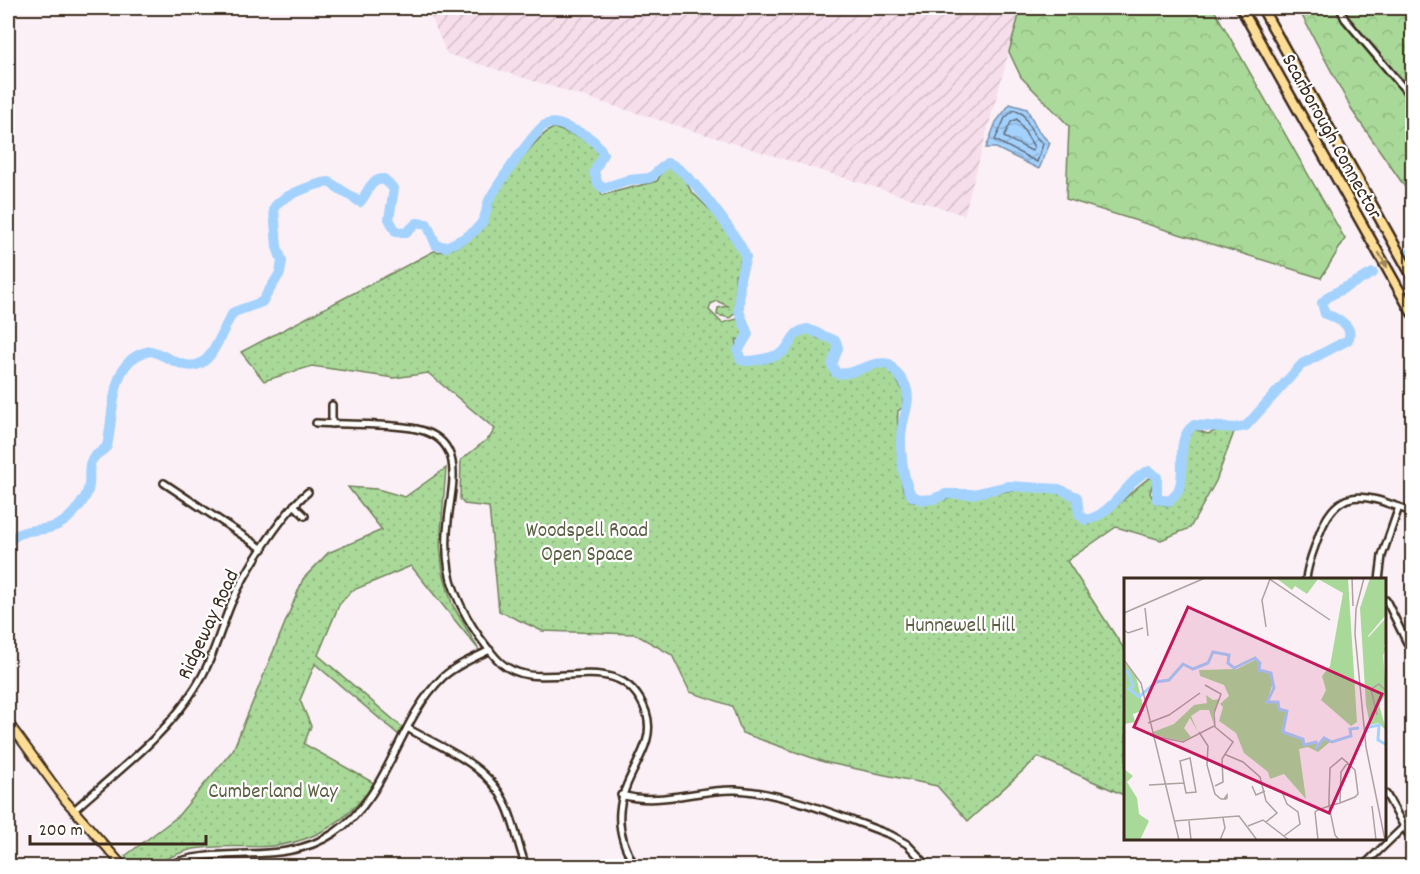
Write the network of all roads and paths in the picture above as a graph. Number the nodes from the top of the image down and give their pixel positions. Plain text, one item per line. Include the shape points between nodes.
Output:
1 (1241, 8) edge
2 (1262, 8) edge
3 (1340, 8) edge
4 (1413, 98) edge
5 (1413, 276) edge
6 (1413, 313) edge
7 (332, 405) dead end
8 (316, 423) dead end
9 (332, 424) junction
10 (165, 483) dead end
11 (308, 492) dead end
12 (294, 505) junction
13 (1399, 507) junction
14 (1413, 512) edge
15 (305, 516) dead end
16 (263, 549) junction
17 (1306, 578) edge
18 (1380, 578) edge
19 (1387, 602) edge
20 (490, 650) junction
21 (1413, 653) edge
22 (8, 722) edge
23 (409, 729) junction
24 (621, 795) junction
25 (1387, 796) edge
26 (73, 811) junction
27 (1413, 819) edge
28 (1404, 827) junction
29 (1413, 841) edge
30 (123, 867) edge
31 (166, 867) edge
32 (526, 867) edge
33 (635, 867) edge
34 (928, 867) edge
35 (1363, 867) edge

1 -> 6 highway, Scarborough Connector
2 - 5 highway, Scarborough Connector
3 - 4 street via 1345,19
7 - 9 street
8 - 9 street
9 - 20 street via 422,430 445,444 454,464 447,537 450,574 459,602
10 - 16 street
11 - 12 street, Ridgeway Road
12 - 15 street
12 - 16 street, Ridgeway Road
13 - 14 street
13 - 17 street via 1365,496 1335,506 1323,524
13 - 18 street via 1382,556
16 - 26 street, Ridgeway Road via 236,593 211,660 182,708 155,739
19 - 21 street
20 - 23 street via 444,677
20 - 24 street via 504,665 518,672 599,674 617,679 635,693 646,712 648,727
22 - 26 main road
23 - 31 street via 366,805 325,839 286,853 202,857
23 - 32 street via 489,778 507,807
24 - 33 street via 621,833
24 - 34 street via 653,800 713,791 771,795 891,835 907,844
25 - 28 street
26 - 30 main road
27 - 28 street
28 - 29 street
28 - 35 street

